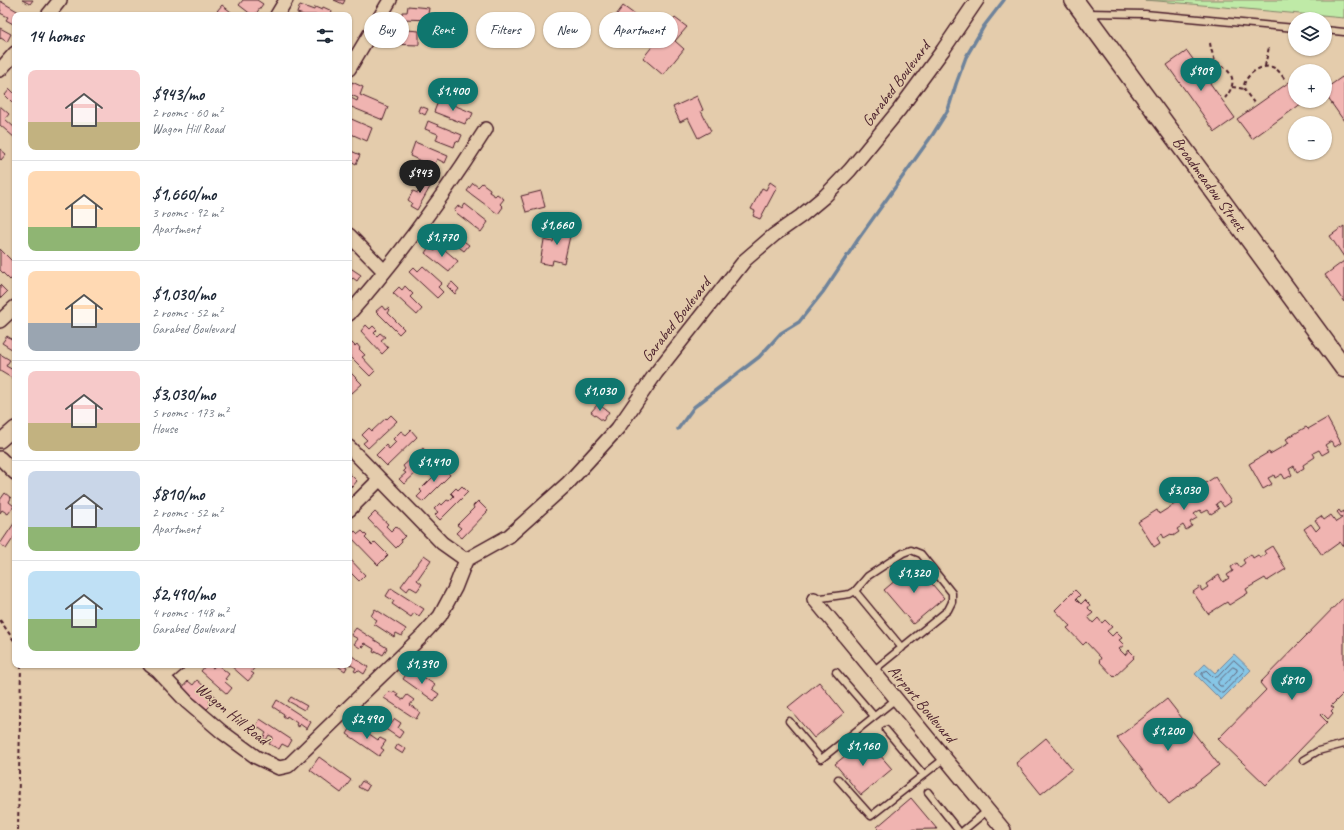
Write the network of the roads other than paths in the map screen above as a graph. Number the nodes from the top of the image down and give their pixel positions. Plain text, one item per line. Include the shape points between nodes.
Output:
1 (60, 0) edge
2 (286, 0) edge
3 (390, 0) edge
4 (977, 0) edge
5 (1079, 6) edge
6 (50, 12) edge
7 (279, 12) edge
8 (1288, 27) edge
9 (1332, 31) edge
10 (1344, 32) edge
11 (12, 56) edge
12 (352, 64) edge
13 (0, 70) edge
14 (486, 129) dead end
15 (352, 238) edge
16 (384, 271) junction
17 (12, 310) edge
18 (352, 310) edge
19 (0, 321) edge
20 (1344, 366) edge
21 (12, 431) edge
22 (0, 441) edge
23 (352, 450) edge
24 (0, 458) edge
25 (12, 470) edge
26 (380, 479) junction
27 (352, 507) edge
28 (466, 560) junction
29 (855, 591) junction
30 (814, 599) joint
31 (902, 648) junction
32 (154, 668) edge
33 (174, 668) edge
34 (873, 671) junction
35 (836, 672) dead end
36 (896, 699) junction
37 (874, 716) junction
38 (789, 721) dead end
39 (886, 730) dead end
40 (1344, 744) edge
41 (945, 758) junction
42 (1304, 760) dead end
43 (923, 774) junction
44 (838, 779) dead end
45 (928, 792) dead end
46 (988, 810) junction
47 (958, 830) edge
48 (964, 830) edge
49 (1004, 830) edge

1 - 6 street
2 - 7 street
3 - 12 street
4 - 28 street, Garabed Boulevard via 944,50 850,170 825,196 745,260 661,366 618,428 568,483 509,536
5 - 8 lane
5 - 20 street, Broadmeadow Street
9 - 10 lane
11 - 13 street
14 - 16 street via 431,211
15 - 16 street
16 - 18 street
17 - 19 street
21 - 22 street
23 - 26 street
24 - 25 street
26 - 27 street
26 - 28 street via 442,543
28 - 32 street, Wagon Hill Road via 440,616 288,766 279,768 256,757 222,732
29 - 30 lane
29 - 31 lane
29 - 31 lane via 868,576 903,553 911,550 921,554 952,593 952,602 948,610
30 - 34 street, Airport Boulevard
31 - 34 lane
32 - 33 street via 170,671
34 - 36 street, Airport Boulevard
35 - 37 lane
36 - 37 lane
36 - 41 street, Airport Boulevard
37 - 38 lane via 822,758
39 - 43 lane
40 - 42 lane via 1318,750
41 - 43 lane
41 - 46 street, Airport Boulevard
43 - 44 lane via 871,816
45 - 47 lane
46 - 48 lane
46 - 49 street, Airport Boulevard

